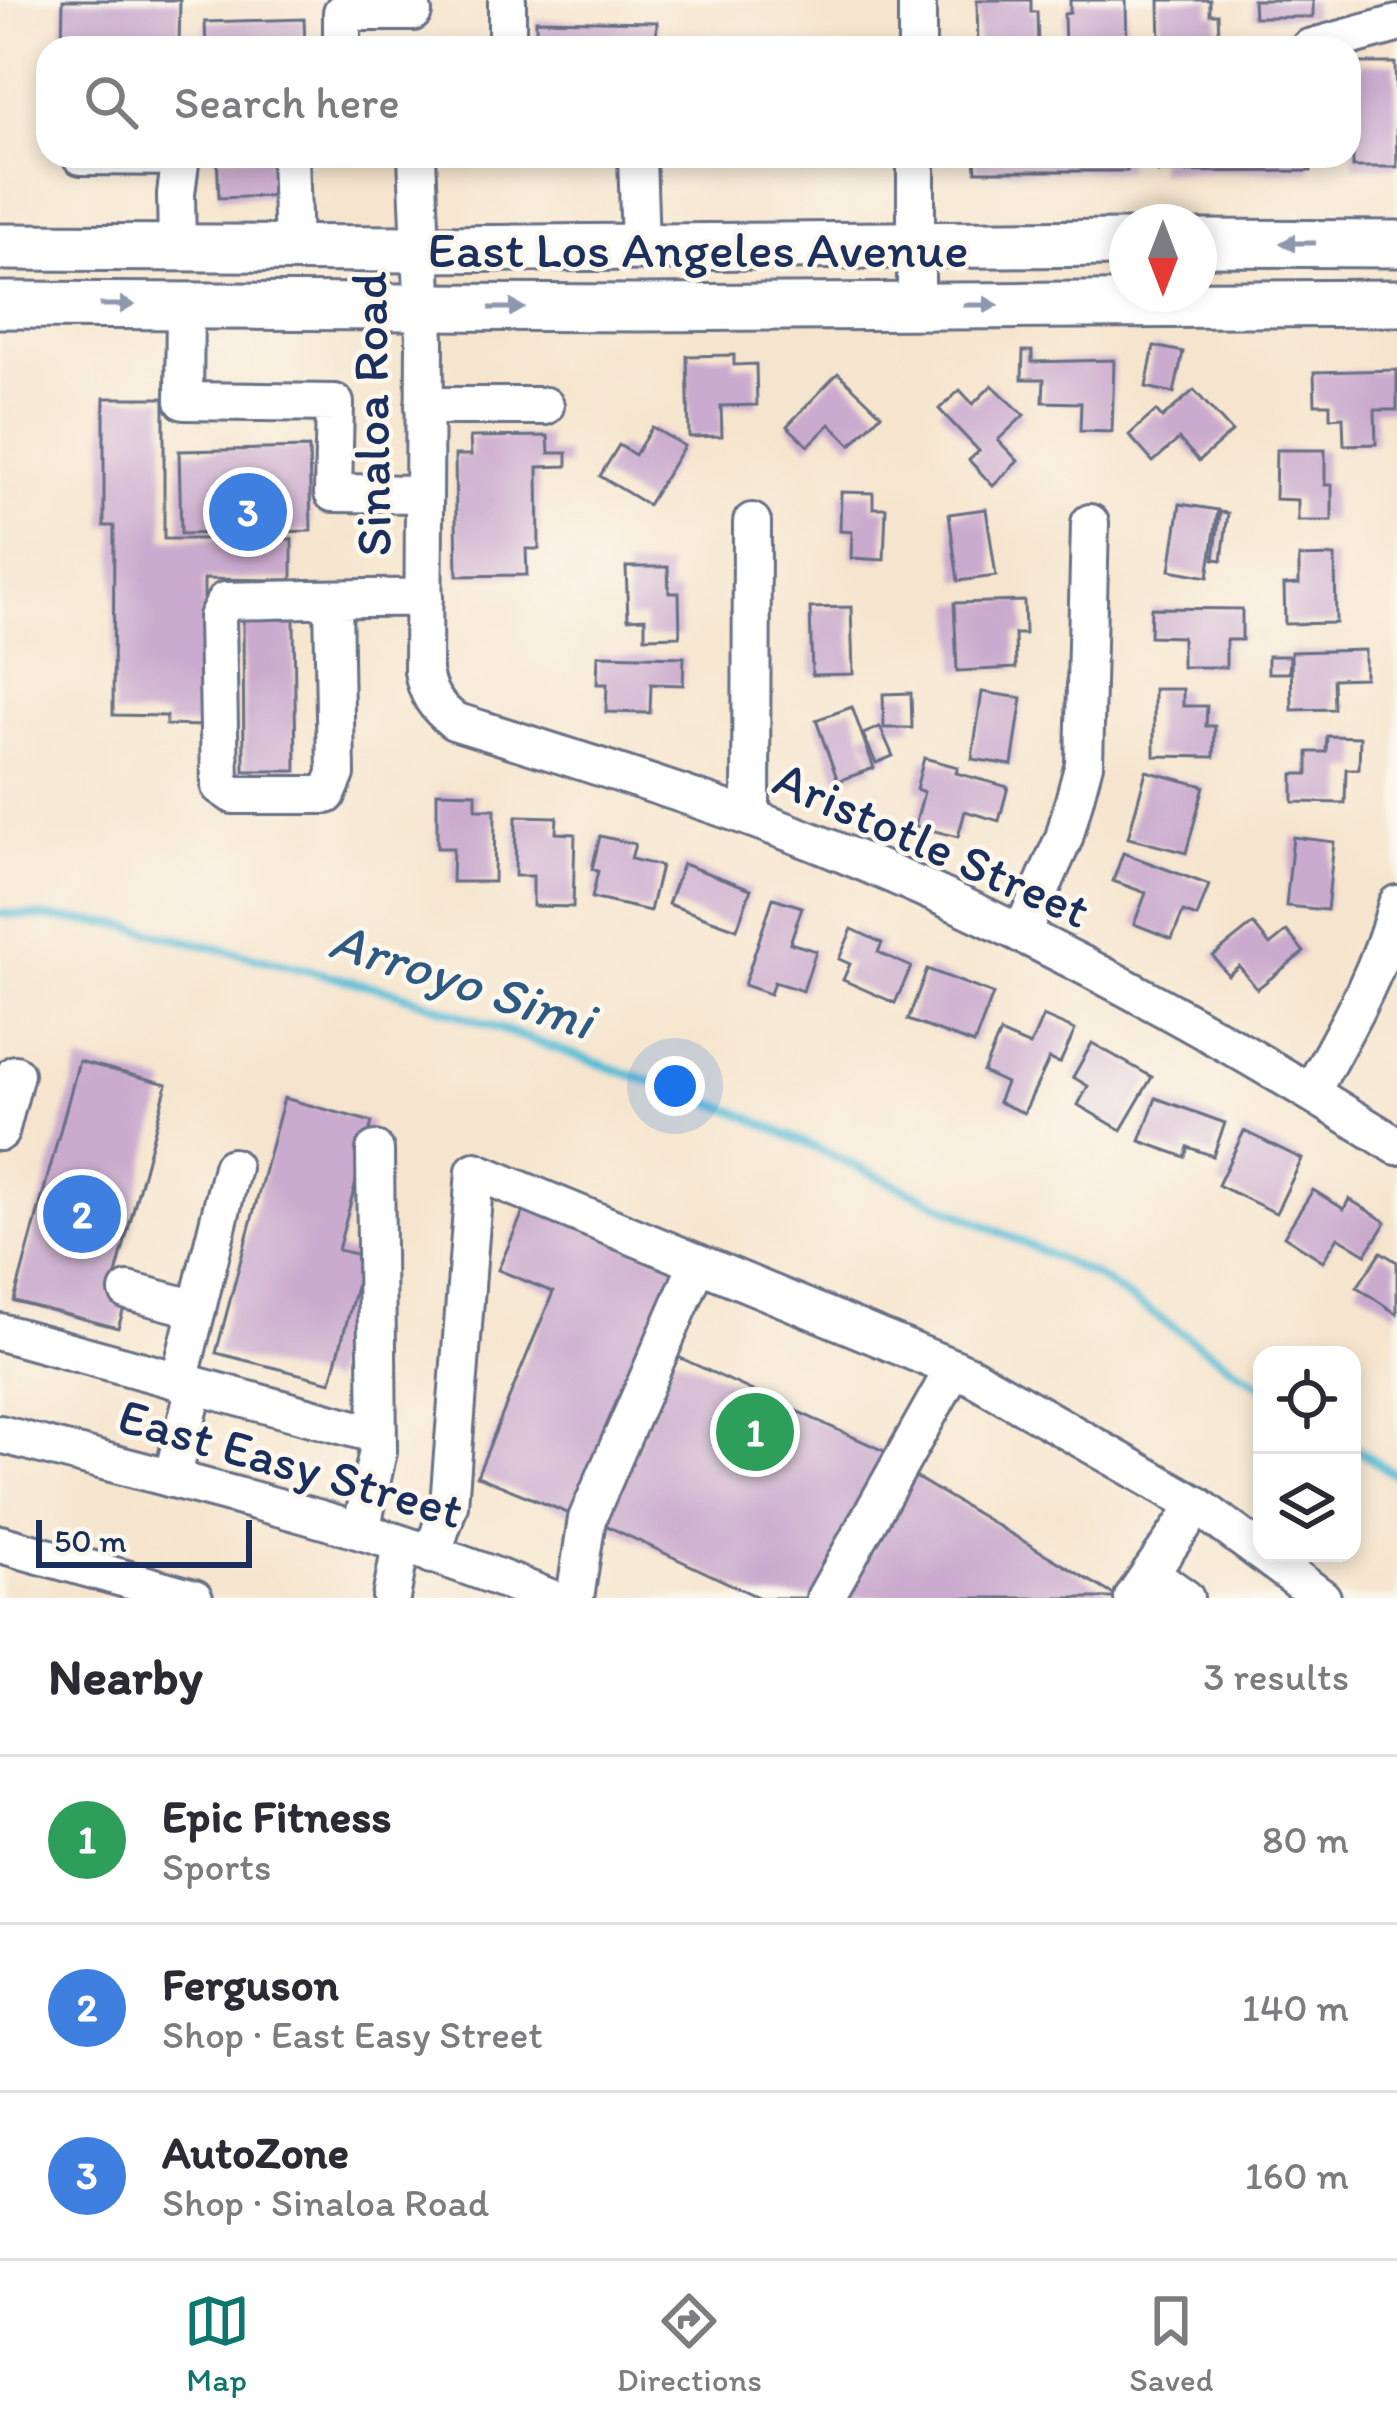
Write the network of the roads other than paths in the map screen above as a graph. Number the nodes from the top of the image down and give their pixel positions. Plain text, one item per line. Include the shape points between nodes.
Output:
1 (507, 0) edge
2 (917, 0) edge
3 (414, 20) edge
4 (1397, 23) edge
5 (342, 36) edge
6 (508, 36) edge
7 (916, 36) edge
8 (1351, 36) edge
9 (180, 168) edge
10 (290, 168) edge
11 (417, 168) edge
12 (637, 168) edge
13 (916, 168) edge
14 (916, 243) junction
15 (1109, 243) edge
16 (1217, 243) edge
17 (1397, 244) edge
18 (640, 245) junction
19 (0, 248) edge
20 (177, 248) junction
21 (293, 248) junction
22 (420, 249) junction
23 (1397, 303) edge
24 (0, 305) edge
25 (916, 305) junction
26 (185, 306) junction
27 (421, 308) junction
28 (424, 406) junction
29 (545, 406) dead end
30 (424, 494) junction
31 (752, 522) dead end
32 (1090, 523) dead end
33 (424, 598) junction
34 (333, 599) junction
35 (422, 670) joint
36 (751, 818) junction
37 (1397, 904) edge
38 (1021, 934) junction
39 (15, 1074) dead end
40 (1311, 1092) junction
41 (0, 1132) edge
42 (1397, 1146) edge
43 (375, 1150) dead end
44 (232, 1167) dead end
45 (698, 1263) junction
46 (128, 1291) dead end
47 (197, 1309) junction
48 (0, 1332) edge
49 (954, 1368) junction
50 (187, 1384) junction
51 (0, 1434) edge
52 (377, 1435) junction
53 (172, 1480) junction
54 (1197, 1504) junction
55 (361, 1531) junction
56 (0, 1544) edge
57 (1253, 1546) edge
58 (417, 1550) junction
59 (1274, 1562) edge
60 (1141, 1586) edge
61 (1317, 1596) edge
62 (194, 1598) edge
63 (392, 1598) edge
64 (550, 1598) edge
65 (575, 1598) edge
66 (825, 1598) edge
67 (1185, 1598) edge

1 - 6 street
2 - 7 street
3 - 5 street via 342,12
4 - 8 street
9 - 20 street
10 - 21 street
11 - 22 street, Sinaloa Road
12 - 18 street
13 - 14 street
14 - 15 main road, East Los Angeles Avenue
14 - 18 main road, East Los Angeles Avenue
14 - 25 street
17 -> 16 main road
18 - 22 main road, East Los Angeles Avenue
19 - 20 main road, East Los Angeles Avenue
20 - 21 main road, East Los Angeles Avenue
21 - 22 main road, East Los Angeles Avenue
22 - 27 street, Sinaloa Road
25 -> 23 main road, East Los Angeles Avenue
24 -> 26 main road, East Los Angeles Avenue
27 -> 25 main road, East Los Angeles Avenue
26 - 27 main road, East Los Angeles Avenue
26 - 30 street via 184,401 335,403 333,493
27 - 28 street, Sinaloa Road
28 - 29 street
28 - 30 street, Sinaloa Road
30 - 33 street, Sinaloa Road
31 - 36 street
32 - 38 street via 1084,764 1064,838
33 - 34 street
33 - 35 street, Sinaloa Road
34 - 34 street via 225,601 217,617 220,786 233,795 326,795 336,774
35 - 36 street, Aristotle Street via 438,709 454,721
36 - 38 street, Aristotle Street
37 - 40 street via 1357,1008
38 - 40 street, Aristotle Street
39 - 41 street
40 - 42 street, Aristotle Street
43 - 52 street
44 - 47 street
45 - 49 street
45 - 58 street via 475,1171 449,1505
45 - 65 street via 586,1519
46 - 47 street
47 - 50 street
48 - 50 street
49 - 54 street
49 - 66 street
50 - 52 street
50 - 53 street
51 - 53 street, East Easy Street
52 - 55 street
53 - 55 street, East Easy Street
54 - 57 street
54 - 60 street
55 - 58 street, East Easy Street
56 - 62 street
58 - 63 street
58 - 64 street, East Easy Street
59 - 61 street
60 - 67 street

